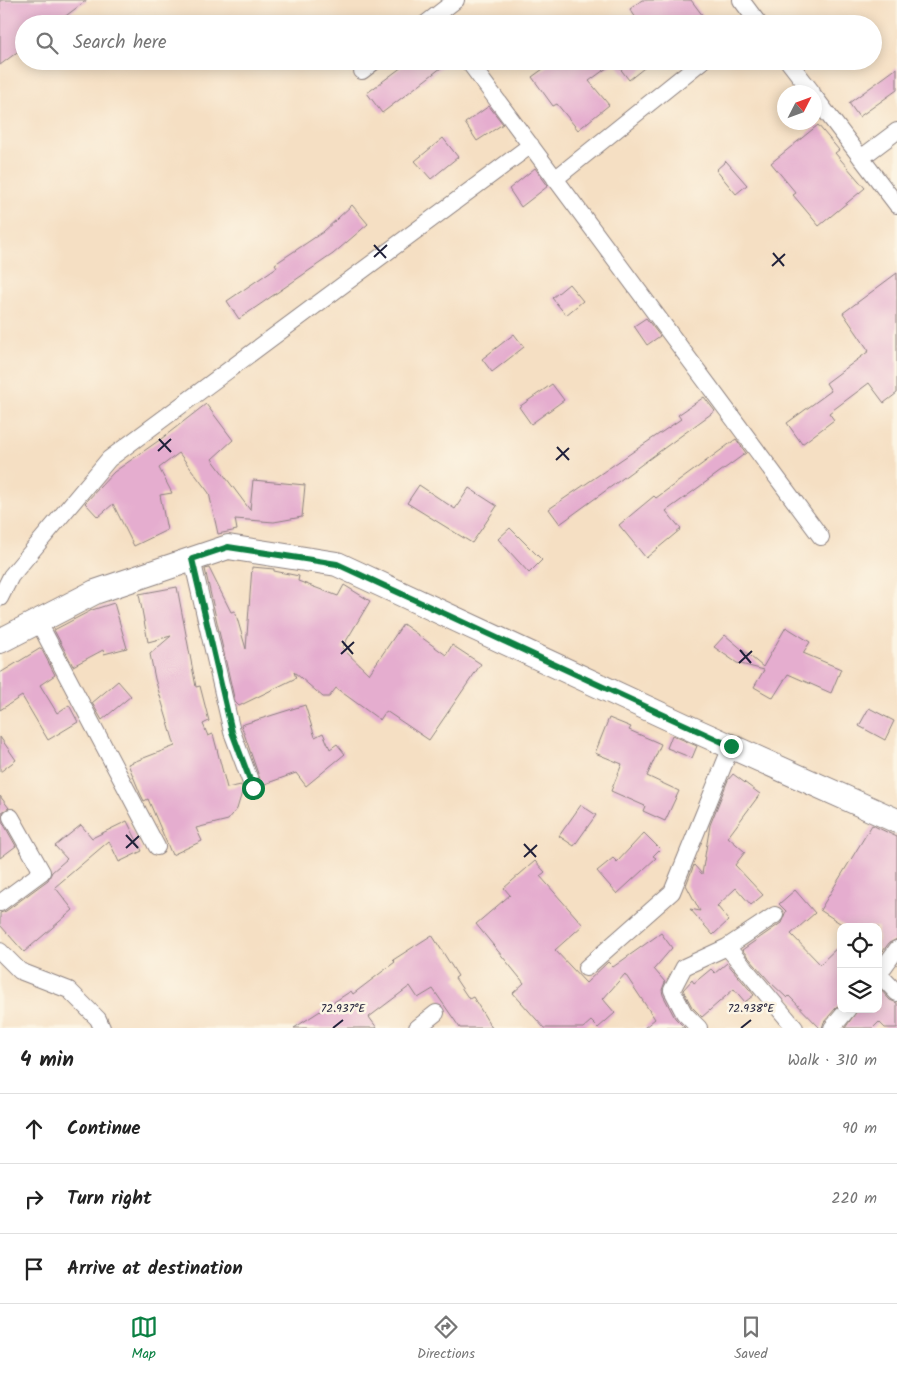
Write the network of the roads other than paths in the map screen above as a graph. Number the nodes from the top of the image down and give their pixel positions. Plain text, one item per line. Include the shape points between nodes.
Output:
1 (456, 0) edge
2 (741, 0) edge
3 (440, 15) edge
4 (751, 15) edge
5 (475, 70) edge
6 (691, 70) edge
7 (795, 70) edge
8 (807, 85) edge
9 (822, 107) edge
10 (897, 131) edge
11 (531, 146) junction
12 (861, 158) junction
13 (555, 179) junction
14 (897, 205) edge
15 (821, 537) dead end
16 (192, 559) junction
17 (0, 598) edge
18 (38, 621) junction
19 (0, 641) edge
20 (731, 746) junction
21 (253, 788) dead end
22 (11, 817) dead end
23 (897, 821) edge
24 (157, 847) dead end
25 (0, 903) edge
26 (775, 915) dead end
27 (727, 947) junction
28 (897, 949) edge
29 (0, 951) edge
30 (586, 968) dead end
31 (882, 970) edge
32 (882, 977) edge
33 (897, 993) edge
34 (845, 1013) edge
35 (436, 1014) dead end
36 (102, 1028) edge
37 (417, 1028) edge
38 (698, 1028) edge
39 (795, 1028) edge
40 (832, 1028) edge

1 - 3 street
2 - 4 street
5 - 11 street
6 - 13 street
7 - 8 street
9 - 12 street
10 - 12 street
11 - 13 street
11 - 17 street via 110,459 11,576
12 - 14 street
13 - 15 street
16 - 18 street via 95,592
16 - 20 street via 228,547 337,564
16 - 21 street via 232,732
18 - 19 street
18 - 24 street
20 - 23 street
20 - 30 street via 672,892
22 - 25 street via 42,872
26 - 27 street
27 - 38 street via 684,967 672,990 684,1014
27 - 39 street
28 - 31 street
29 - 36 street via 20,971 69,990 98,1019
32 - 33 street
34 - 40 street
35 - 37 street

